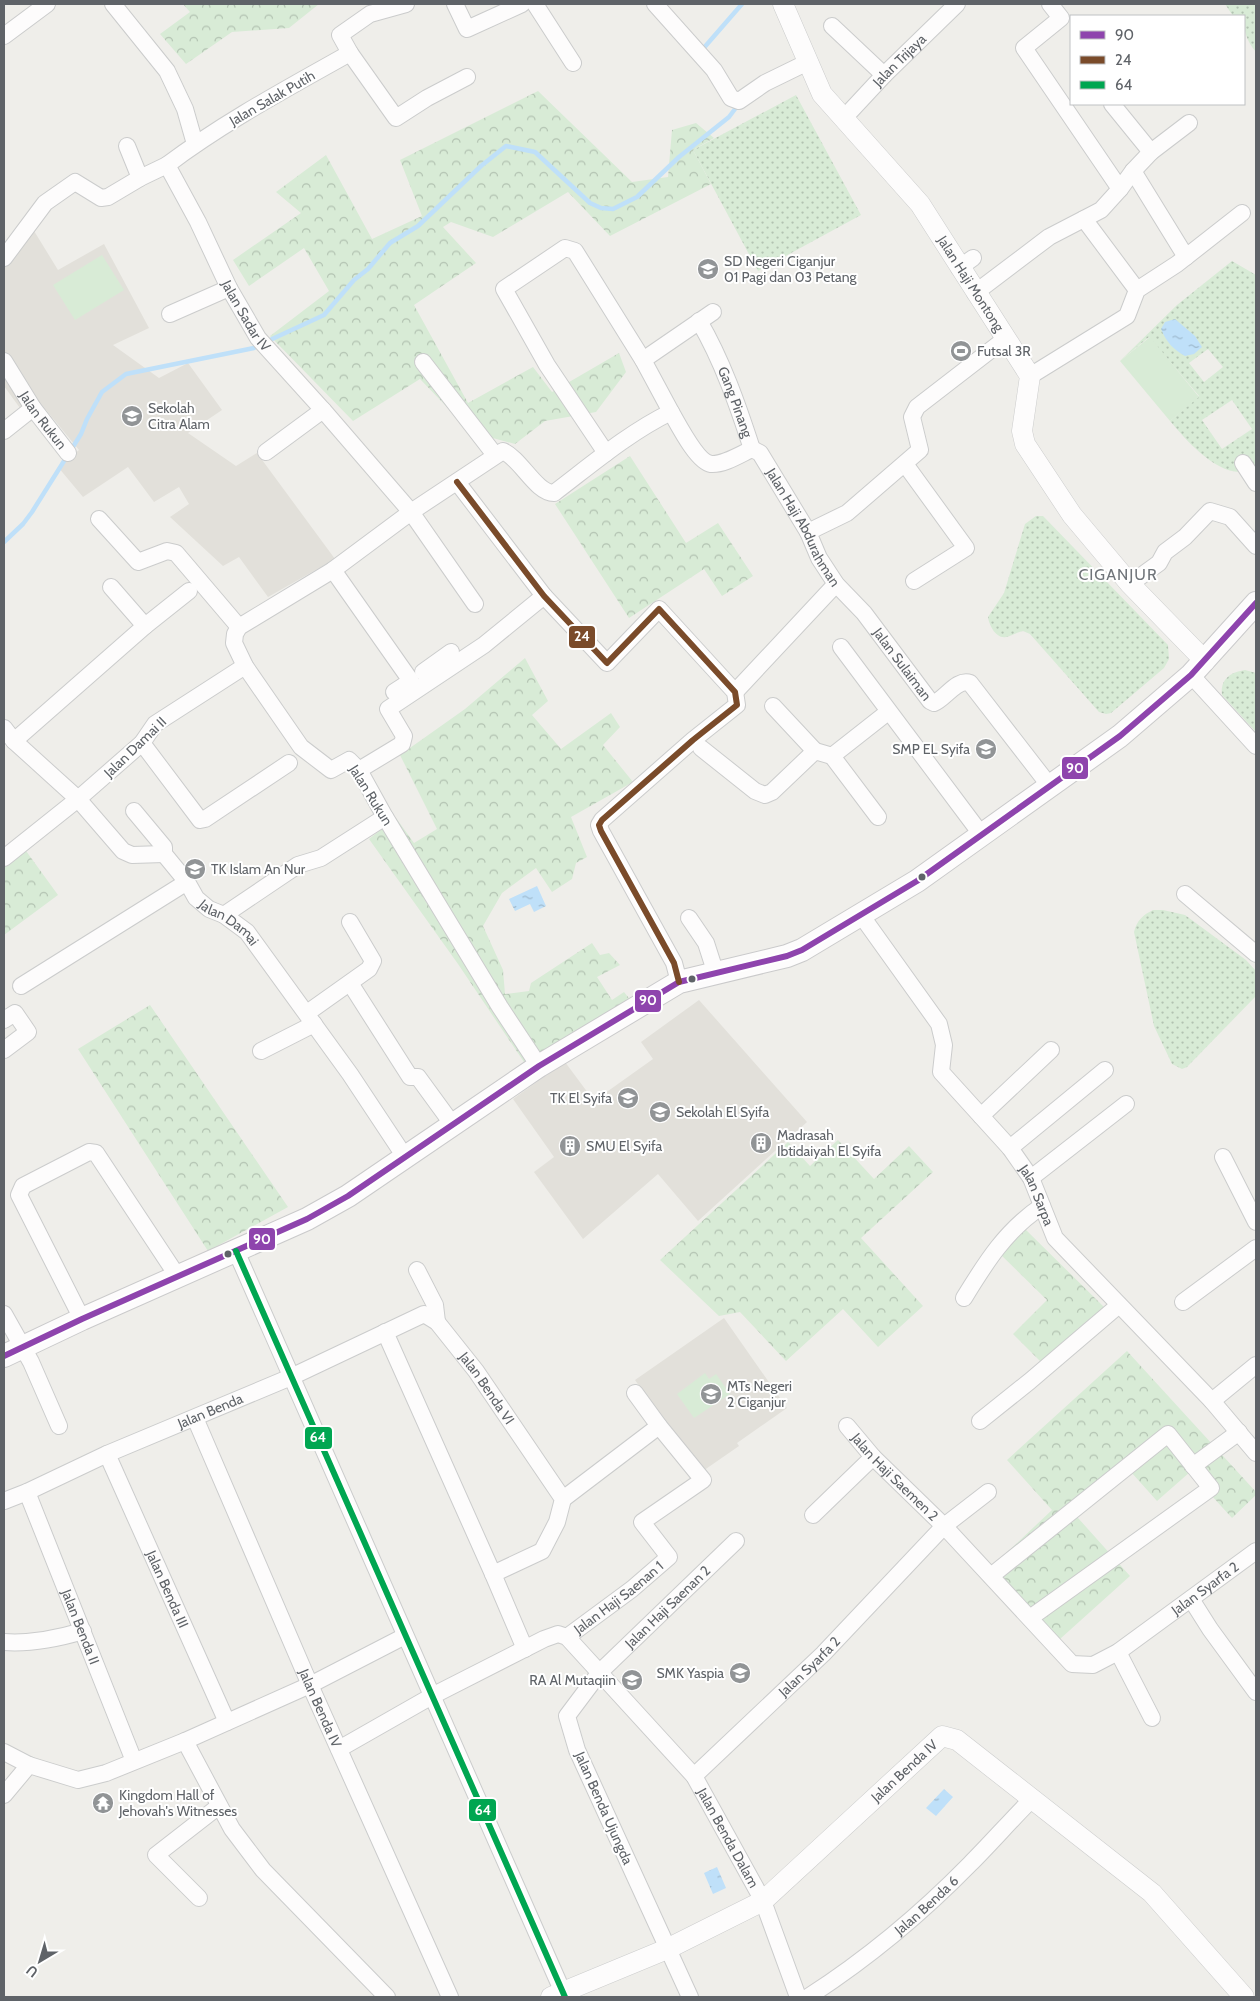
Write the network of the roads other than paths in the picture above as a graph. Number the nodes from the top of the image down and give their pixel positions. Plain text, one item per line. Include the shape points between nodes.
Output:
1 (47, 4) edge
2 (113, 4) edge
3 (406, 4) edge
4 (454, 4) edge
5 (522, 4) edge
6 (535, 4) edge
7 (655, 4) edge
8 (783, 4) edge
9 (957, 4) edge
10 (1050, 4) edge
11 (832, 26) dead end
12 (4, 36) edge
13 (350, 53) junction
14 (808, 62) junction
15 (573, 63) dead end
16 (884, 75) junction
17 (467, 77) dead end
18 (1113, 105) edge
19 (844, 118) junction
20 (1189, 123) dead end
21 (195, 144) junction
22 (127, 146) dead end
23 (1151, 152) junction
24 (167, 166) junction
25 (1133, 171) junction
26 (140, 178) junction
27 (1120, 189) junction
28 (1242, 213) dead end
29 (1084, 219) junction
30 (1186, 256) junction
31 (4, 258) edge
32 (229, 288) junction
33 (1137, 290) junction
34 (975, 293) junction
35 (170, 314) dead end
36 (1005, 339) junction
37 (4, 360) edge
38 (643, 360) junction
39 (423, 362) dead end
40 (1030, 376) junction
41 (34, 408) junction
42 (323, 410) junction
43 (671, 412) junction
44 (4, 431) edge
45 (752, 449) junction
46 (266, 452) dead end
47 (68, 453) dead end
48 (606, 453) junction
49 (495, 455) junction
50 (1243, 463) dead end
51 (905, 464) junction
52 (457, 482) junction
53 (1256, 483) edge
54 (411, 512) junction
55 (99, 518) dead end
56 (808, 532) junction
57 (1256, 546) edge
58 (332, 570) junction
59 (914, 581) dead end
60 (836, 584) junction
61 (1130, 584) junction
62 (111, 587) dead end
63 (189, 591) dead end
64 (544, 596) junction
65 (1256, 603) edge
66 (476, 604) dead end
67 (145, 626) junction
68 (239, 627) junction
69 (841, 648) dead end
70 (451, 652) dead end
71 (245, 666) junction
72 (1198, 668) junction
73 (411, 681) junction
74 (735, 692) junction
75 (386, 697) dead end
76 (773, 706) dead end
77 (888, 712) junction
78 (9, 734) edge
79 (142, 743) junction
80 (1256, 746) edge
81 (702, 748) dead end
82 (815, 751) junction
83 (832, 756) junction
84 (289, 763) dead end
85 (359, 770) junction
86 (1049, 785) junction
87 (78, 799) junction
88 (134, 811) dead end
89 (385, 817) junction
90 (878, 817) dead end
91 (982, 834) junction
92 (164, 854) junction
93 (4, 858) edge
94 (187, 882) junction
95 (1185, 894) dead end
96 (224, 915) junction
97 (861, 915) junction
98 (689, 918) dead end
99 (350, 922) dead end
100 (1256, 954) edge
101 (716, 974) junction
102 (679, 982) junction
103 (350, 983) junction
104 (21, 986) dead end
105 (310, 1019) junction
106 (4, 1020) edge
107 (4, 1050) edge
108 (1052, 1050) dead end
109 (261, 1051) dead end
110 (539, 1066) junction
111 (1106, 1070) dead end
112 (1126, 1104) dead end
113 (981, 1116) junction
114 (453, 1125) junction
115 (1010, 1148) junction
116 (405, 1157) junction
117 (1223, 1157) dead end
118 (1031, 1178) junction
119 (1042, 1206) junction
120 (1256, 1222) edge
121 (1256, 1248) edge
122 (236, 1251) junction
123 (417, 1270) dead end
124 (178, 1277) junction
125 (964, 1298) dead end
126 (1183, 1302) dead end
127 (1119, 1305) junction
128 (4, 1314) edge
129 (82, 1319) junction
130 (437, 1322) junction
131 (385, 1332) junction
132 (14, 1352) edge
133 (1256, 1365) edge
134 (291, 1377) junction
135 (635, 1393) dead end
136 (1212, 1401) junction
137 (195, 1418) junction
138 (980, 1421) dead end
139 (59, 1426) dead end
140 (659, 1426) junction
141 (847, 1426) dead end
142 (1238, 1432) junction
143 (1256, 1453) edge
144 (107, 1454) junction
145 (873, 1457) junction
146 (1193, 1466) junction
147 (28, 1492) junction
148 (988, 1492) dead end
149 (563, 1499) junction
150 (4, 1501) edge
151 (814, 1515) dead end
152 (944, 1526) junction
153 (736, 1541) dead end
154 (1256, 1550) edge
155 (493, 1574) junction
156 (991, 1576) junction
157 (1191, 1599) junction
158 (1030, 1618) junction
159 (83, 1631) junction
160 (406, 1636) junction
161 (567, 1638) junction
162 (4, 1642) edge
163 (525, 1649) junction
164 (1118, 1652) junction
165 (600, 1672) junction
166 (310, 1685) junction
167 (1256, 1692) edge
168 (432, 1696) junction
169 (1152, 1718) dead end
170 (228, 1722) junction
171 (185, 1741) junction
172 (339, 1749) junction
173 (4, 1752) edge
174 (134, 1761) junction
175 (29, 1765) junction
176 (694, 1776) junction
177 (4, 1795) edge
178 (1033, 1798) junction
179 (219, 1806) junction
180 (199, 1898) dead end
181 (762, 1901) junction
182 (667, 1949) junction
183 (560, 1995) edge
184 (387, 1997) edge
185 (450, 1997) edge
186 (690, 1997) edge
187 (798, 1997) edge
188 (808, 1997) edge
189 (1244, 1997) edge

1 - 12 street
2 - 21 street via 167,71 185,109
3 - 13 street via 370,14 340,35
4 - 5 street via 467,29
6 - 15 street
7 - 14 street via 714,70 731,98 739,101
8 - 14 street, Jalan Haji Montong
9 - 16 street, Jalan Trijaya
10 - 27 street via 1061,18 1025,48
11 - 16 street
13 - 17 street via 396,118
13 - 21 street, Jalan Salak Putih
14 - 19 street, Jalan Haji Montong via 822,94
16 - 19 street, Jalan Trijaya
18 - 23 street
19 - 34 street, Jalan Haji Montong via 920,204 966,263
20 - 23 street
21 - 24 street
22 - 26 street
23 - 25 street
24 - 26 street
24 - 32 street, Jalan Sadar IV
25 - 27 street
25 - 30 street
26 - 31 street via 101,198 75,182 45,203
27 - 29 street via 1102,210
28 - 30 street
29 - 33 street
29 - 34 street via 1049,237
30 - 33 street
32 - 35 street
32 - 42 street, Jalan Sadar IV via 258,338
33 - 40 street via 1127,316
34 - 36 street, Jalan Haji Montong
36 - 40 street, Jalan Haji Montong
36 - 51 street via 917,406 912,417 920,450
37 - 41 street, Jalan Rukun
38 - 43 street
38 - 45 street, Gang Pinang via 706,316 709,338
38 - 48 street via 575,251 565,248 504,290 547,365
39 - 49 street
40 - 61 street via 1022,431 1025,444 1072,515
41 - 44 street
41 - 47 street, Jalan Rukun
42 - 46 street
42 - 54 street, Jalan Sadar IV
43 - 45 street, Gang Pinang via 700,458 710,464 721,463
43 - 48 street
45 - 56 street, Jalan Haji Abdurahman via 760,453
48 - 49 street via 554,493 541,488 512,455 503,451
49 - 52 street
50 - 53 street
51 - 56 street via 847,513
51 - 59 street via 966,548
52 - 54 street
52 - 64 street
54 - 58 street
54 - 66 street, Jalan Sadar IV
55 - 68 street via 138,562 166,551 176,552
56 - 60 street, Jalan Haji Abdurahman via 819,558
57 - 61 street via 1230,517 1210,511 1165,552 1159,562
58 - 68 street
58 - 73 street
60 - 74 street, Jalan Haji Abdurahman
60 - 86 street, Jalan Sulaiman via 864,613 930,701 938,701 961,683 970,683
61 - 72 street
62 - 67 street
63 - 67 street
64 - 74 street via 607,664 659,609
64 - 85 street via 484,645 388,708 404,736 402,744
65 - 72 main road
67 - 78 street
68 - 71 street, Jalan Rukun via 234,643
69 - 77 street
70 - 73 street
71 - 79 street, Jalan Damai II via 154,724
71 - 85 street, Jalan Rukun via 301,747 331,770 349,760
72 - 80 street
72 - 86 main road via 1120,736
73 - 75 street
74 - 102 street, Jalan Haji Abdurahman via 737,705 686,746 599,825 674,962
76 - 82 street
77 - 83 street
77 - 91 street
78 - 87 street
79 - 84 street via 200,820
79 - 87 street, Jalan Damai II
81 - 82 street via 755,791 765,795
82 - 83 street
83 - 90 street
85 - 89 street, Jalan Rukun
86 - 91 main road
87 - 92 street via 123,851 132,855
87 - 93 street, Jalan Damai II
88 - 92 street, Jalan Damai via 164,847
89 - 96 street via 321,858 298,865
89 - 110 street, Jalan Rukun
91 - 97 main road via 923,877
92 - 94 street, Jalan Damai
94 - 96 street, Jalan Damai via 196,898 209,909
94 - 104 street
95 - 100 street
96 - 105 street, Jalan Damai via 247,932
97 - 101 main road via 802,950
97 - 113 street, Jalan Sarpa via 940,1024 944,1046 941,1072
98 - 101 street via 706,943
99 - 103 street via 373,961 369,969
101 - 102 main road
102 - 110 main road
103 - 105 street
103 - 114 street via 410,1077 418,1077
105 - 109 street
105 - 116 street, Jalan Damai
106 - 107 street via 15,1013 28,1032
108 - 113 street
110 - 114 main road
111 - 115 street
112 - 118 street
113 - 115 street, Jalan Sarpa
114 - 116 main road
115 - 118 street, Jalan Sarpa
116 - 122 main road via 307,1219
117 - 120 street
118 - 119 street, Jalan Sarpa
119 - 125 street via 994,1251
119 - 127 street, Jalan Sarpa via 1055,1238
121 - 126 street
122 - 124 main road
122 - 134 street
123 - 130 street via 435,1305
124 - 129 main road
124 - 129 street via 96,1153 89,1152 23,1186 19,1195
127 - 136 street, Jalan Sarpa
127 - 138 street
128 - 132 street
129 - 132 main road
130 - 131 street via 424,1314
130 - 149 street, Jalan Benda VI via 476,1371
131 - 134 street
131 - 155 street
132 - 139 street
133 - 136 street
134 - 137 street, Jalan Benda
134 - 160 street
135 - 140 street
136 - 142 street, Jalan Sarpa
137 - 144 street, Jalan Benda
137 - 166 street, Jalan Benda IV
140 - 149 street
140 - 161 street, Jalan Haji Saenan 1 via 703,1480 642,1522 669,1557
141 - 145 street, Jalan Haji Saemen 2
142 - 143 street, Jalan Sarpa
142 - 146 street
144 - 147 street, Jalan Benda
144 - 170 street, Jalan Benda III
145 - 151 street
145 - 152 street, Jalan Haji Saemen 2
146 - 156 street via 1168,1434
146 - 158 street via 1211,1488
147 - 150 street, Jalan Benda
147 - 159 street, Jalan Benda II
148 - 152 street
149 - 155 street via 557,1522 542,1551
152 - 156 street, Jalan Syarfa 2
152 - 176 street, Jalan Syarfa 2 via 823,1654
153 - 165 street, Jalan Haji Saenan 2
154 - 157 street, Jalan Syarfa 2
155 - 163 street
156 - 158 street, Jalan Syarfa 2
157 - 164 street, Jalan Syarfa 2
157 - 167 street
158 - 164 street, Jalan Syarfa 2 via 1072,1664 1093,1665
159 - 162 street via 26,1644
159 - 174 street, Jalan Benda II
160 - 166 street
160 - 168 street
161 - 163 street via 558,1634
161 - 165 street
163 - 168 street
164 - 169 street
165 - 176 street
165 - 182 street, Jalan Benda Ujungda via 567,1716 578,1750
166 - 170 street
166 - 172 street, Jalan Benda IV
168 - 172 street
168 - 183 street
170 - 171 street
171 - 174 street
171 - 179 street
172 - 185 street, Jalan Benda IV
173 - 175 street
174 - 175 street via 78,1780
175 - 177 street
176 - 181 street, Jalan Benda Dalam
178 - 181 street, Jalan Benda IV via 956,1740 942,1736
178 - 188 street, Jalan Benda 6 via 901,1929 866,1958
178 - 189 street, Jalan Benda IV via 1152,1893
179 - 180 street via 156,1856
179 - 184 street via 263,1870
181 - 182 street, Jalan Benda IV
181 - 187 street, Jalan Benda Dalam
182 - 183 street, Jalan Benda IV
182 - 186 street

